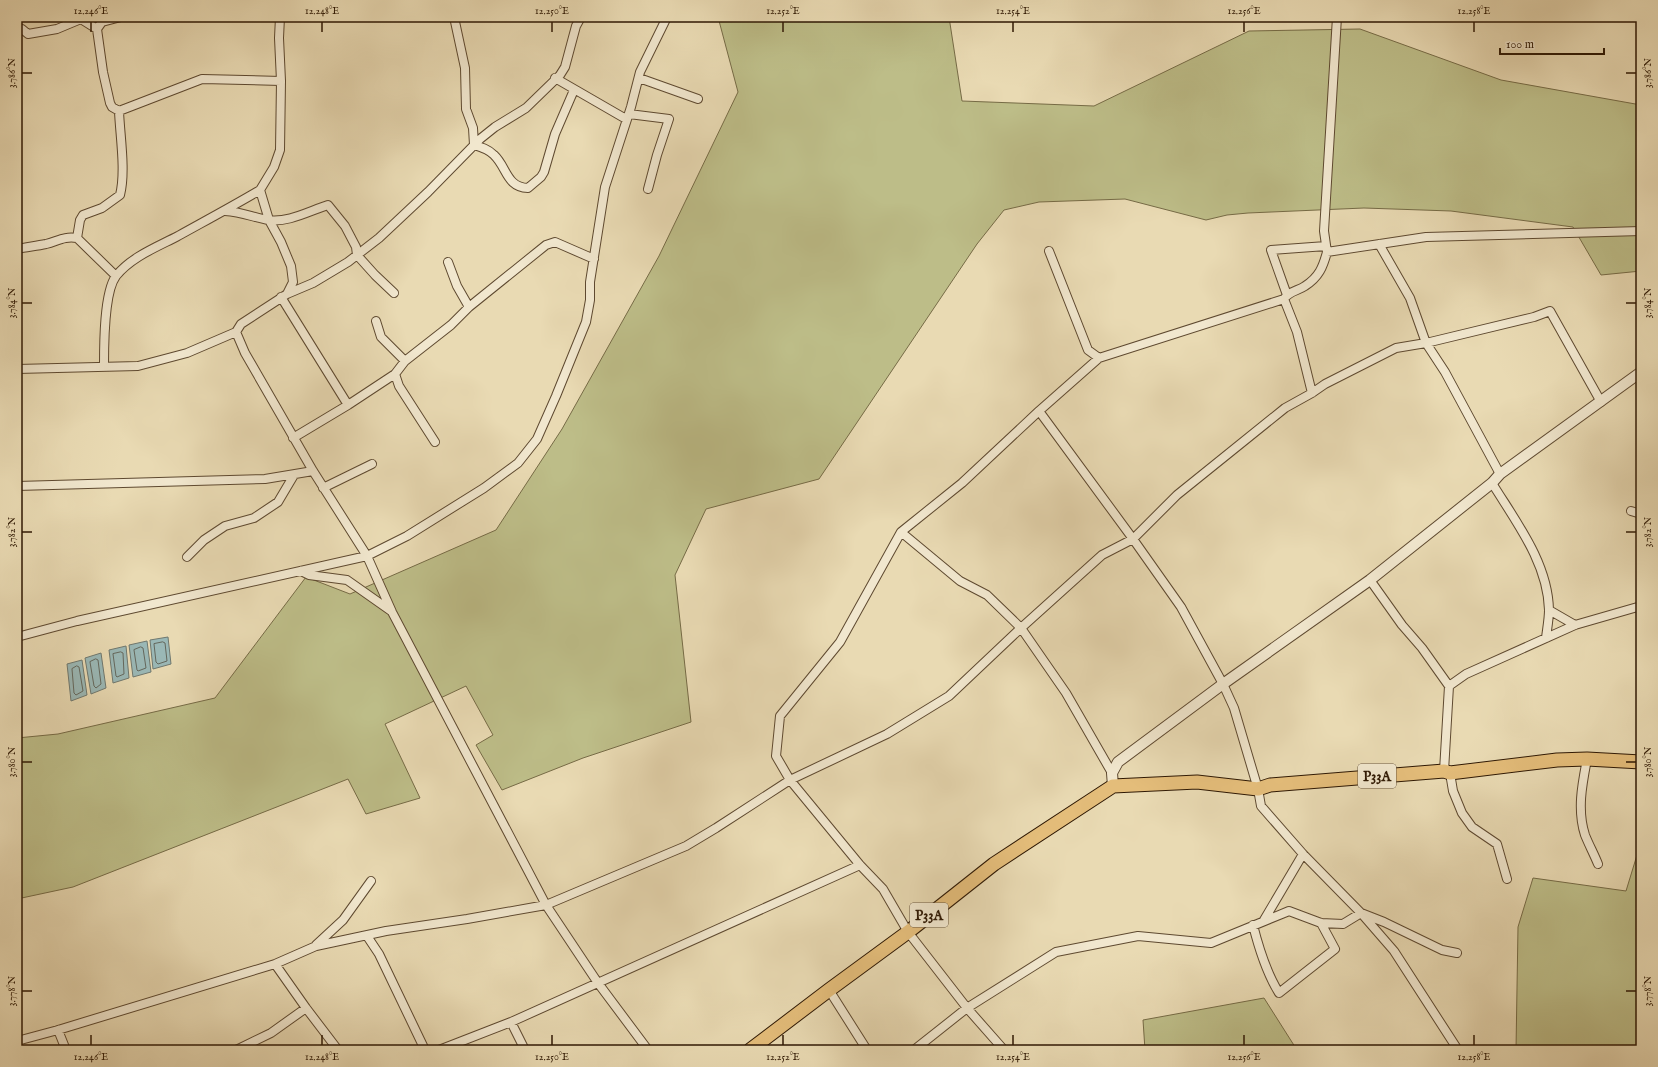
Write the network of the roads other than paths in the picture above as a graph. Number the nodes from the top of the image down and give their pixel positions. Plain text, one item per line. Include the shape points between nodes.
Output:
1 (121, 17) edge
2 (280, 17) edge
3 (454, 17) edge
4 (581, 17) edge
5 (667, 17) edge
6 (1337, 17) edge
7 (79, 18) edge
8 (17, 29) edge
9 (97, 29) junction
10 (555, 78) junction
11 (639, 78) junction
12 (281, 81) junction
13 (574, 90) junction
14 (698, 99) dead end
15 (119, 111) junction
16 (628, 116) junction
17 (474, 145) junction
18 (648, 189) dead end
19 (260, 190) junction
20 (225, 211) junction
21 (269, 220) junction
22 (1641, 231) edge
23 (77, 238) junction
24 (1379, 244) junction
25 (17, 249) edge
26 (1327, 249) junction
27 (1049, 251) dead end
28 (357, 255) junction
29 (594, 259) junction
30 (448, 262) dead end
31 (116, 276) junction
32 (394, 293) dead end
33 (284, 296) junction
34 (1285, 297) junction
35 (469, 307) junction
36 (376, 321) dead end
37 (236, 332) junction
38 (1426, 343) junction
39 (1099, 358) junction
40 (405, 361) junction
41 (104, 366) junction
42 (17, 368) edge
43 (1641, 372) edge
44 (395, 374) junction
45 (1312, 394) junction
46 (1601, 402) junction
47 (348, 405) junction
48 (1039, 411) junction
49 (293, 438) junction
50 (435, 442) dead end
51 (372, 464) dead end
52 (313, 471) junction
53 (294, 474) junction
54 (1500, 474) junction
55 (1492, 483) junction
56 (17, 486) edge
57 (323, 488) junction
58 (1631, 511) dead end
59 (1641, 514) edge
60 (900, 532) junction
61 (1133, 538) junction
62 (367, 556) junction
63 (187, 557) dead end
64 (301, 571) junction
65 (1370, 580) junction
66 (1641, 606) edge
67 (1549, 610) junction
68 (392, 612) junction
69 (1575, 625) junction
70 (1021, 628) junction
71 (17, 637) edge
72 (1546, 638) junction
73 (1223, 684) junction
74 (1449, 686) junction
75 (1586, 759) junction
76 (1641, 762) edge
77 (1447, 772) junction
78 (1112, 773) junction
79 (790, 780) junction
80 (1113, 786) junction
81 (1258, 789) junction
82 (1303, 854) junction
83 (860, 864) junction
84 (1598, 864) dead end
85 (1507, 879) dead end
86 (371, 881) dead end
87 (546, 905) junction
88 (1361, 913) junction
89 (1264, 920) junction
90 (1321, 923) junction
91 (1253, 925) junction
92 (908, 932) junction
93 (366, 936) junction
94 (316, 946) junction
95 (1457, 953) dead end
96 (275, 964) junction
97 (598, 983) junction
98 (828, 990) junction
99 (306, 1008) junction
100 (967, 1008) junction
101 (511, 1022) junction
102 (58, 1030) junction
103 (17, 1041) edge
104 (66, 1050) edge
105 (236, 1050) edge
106 (338, 1050) edge
107 (426, 1050) edge
108 (439, 1050) edge
109 (525, 1050) edge
110 (648, 1050) edge
111 (750, 1050) edge
112 (867, 1050) edge
113 (914, 1050) edge
114 (1004, 1050) edge
115 (1458, 1050) edge

1 - 9 street via 102,22
2 - 12 street
3 - 17 street via 465,68 466,110 474,128
4 - 10 street via 576,26 565,67
5 - 11 street
6 - 26 street via 1324,231
7 - 8 street via 57,29 28,34 22,29
7 - 9 street
9 - 15 street via 110,103
10 - 13 street
10 - 17 street via 526,108 495,127
11 - 14 street
11 - 16 street
12 - 15 street via 202,79
12 - 19 street via 280,150 274,167
13 - 16 street
13 - 17 street via 555,134 542,177 528,188 514,184 494,154
15 - 23 street via 122,168 120,195 102,208 83,215
16 - 18 street via 669,119 656,155
16 - 29 street via 605,187
17 - 28 street via 423,197
19 - 20 street
19 - 21 street
20 - 21 street via 243,212
20 - 31 street via 134,260
21 - 28 street via 285,220 328,205 345,226 356,247
21 - 33 street via 291,266 292,282
22 - 24 street via 1426,237
23 - 25 street via 69,236 47,244
23 - 31 street
24 - 26 street
24 - 38 street via 1410,298
26 - 34 street via 1322,270 1305,287
26 - 34 street via 1271,250
27 - 39 street via 1088,350
28 - 32 street
28 - 33 street via 314,284
29 - 35 street via 552,242
29 - 62 street via 586,322 537,439 526,454 484,488 407,536
30 - 35 street
31 - 41 street via 108,302
33 - 37 street via 240,324
33 - 47 street
34 - 39 street
34 - 45 street via 1297,332
35 - 40 street via 450,326
36 - 40 street via 382,337
37 - 41 street via 188,353 156,362 127,367
37 - 49 street via 245,353
38 - 45 street via 1396,348 1325,384
38 - 46 street via 1550,312
38 - 54 street via 1445,372
39 - 48 street
40 - 44 street
41 - 42 street
43 - 46 street
44 - 47 street
44 - 50 street via 399,386
45 - 61 street via 1285,408 1177,495
46 - 54 street
47 - 49 street
48 - 60 street via 962,483
48 - 61 street
49 - 52 street
51 - 57 street
52 - 53 street
52 - 57 street
53 - 56 street via 265,479
53 - 63 street via 278,502 254,518 225,526 204,540
54 - 55 street
55 - 65 street
55 - 67 street via 1528,541 1544,578
57 - 62 street
58 - 59 street
60 - 70 street via 960,581 987,595
60 - 79 street via 840,642 780,716 776,756
61 - 70 street via 1102,555
61 - 73 street via 1180,607
62 - 64 street
62 - 68 street
64 - 68 street via 309,575 347,580
64 - 71 street via 77,621
65 - 73 street
65 - 74 street
66 - 69 street
67 - 69 street
67 - 72 street
68 - 87 street
69 - 72 street
70 - 78 street via 1066,693
70 - 79 street via 949,696 887,734
72 - 74 street via 1466,674
73 - 78 street via 1118,762
73 - 81 street via 1234,708
74 - 77 street
75 - 76 main road, P33A
75 - 77 main road, P33A
75 - 84 street via 1582,786 1582,820
77 - 81 main road, P33A via 1270,785
77 - 85 street via 1462,813 1472,827 1497,844
78 - 80 street
79 - 83 street
79 - 87 street via 686,846
80 - 81 main road, P33A via 1197,782
80 - 92 main road, P33A via 994,864
81 - 82 street via 1260,806
82 - 88 street
82 - 89 street
83 - 92 street via 883,889
83 - 97 street
86 - 94 street via 343,920
87 - 93 street via 386,930
87 - 97 street
88 - 90 street via 1343,924
88 - 95 street via 1442,950
88 - 115 street via 1394,951
89 - 90 street via 1289,911
89 - 91 street
90 - 91 street via 1334,949 1279,993 1261,957
91 - 100 street via 1211,943 1138,936 1056,952
92 - 98 main road, P33A
92 - 100 street
93 - 94 street
93 - 107 street via 379,954
94 - 96 street
96 - 99 street
96 - 102 street
97 - 101 street
97 - 110 street
98 - 111 main road, P33A
98 - 112 street
99 - 105 street via 271,1032
99 - 106 street
100 - 113 street
100 - 114 street
101 - 108 street
101 - 109 street
102 - 103 street
102 - 104 street

